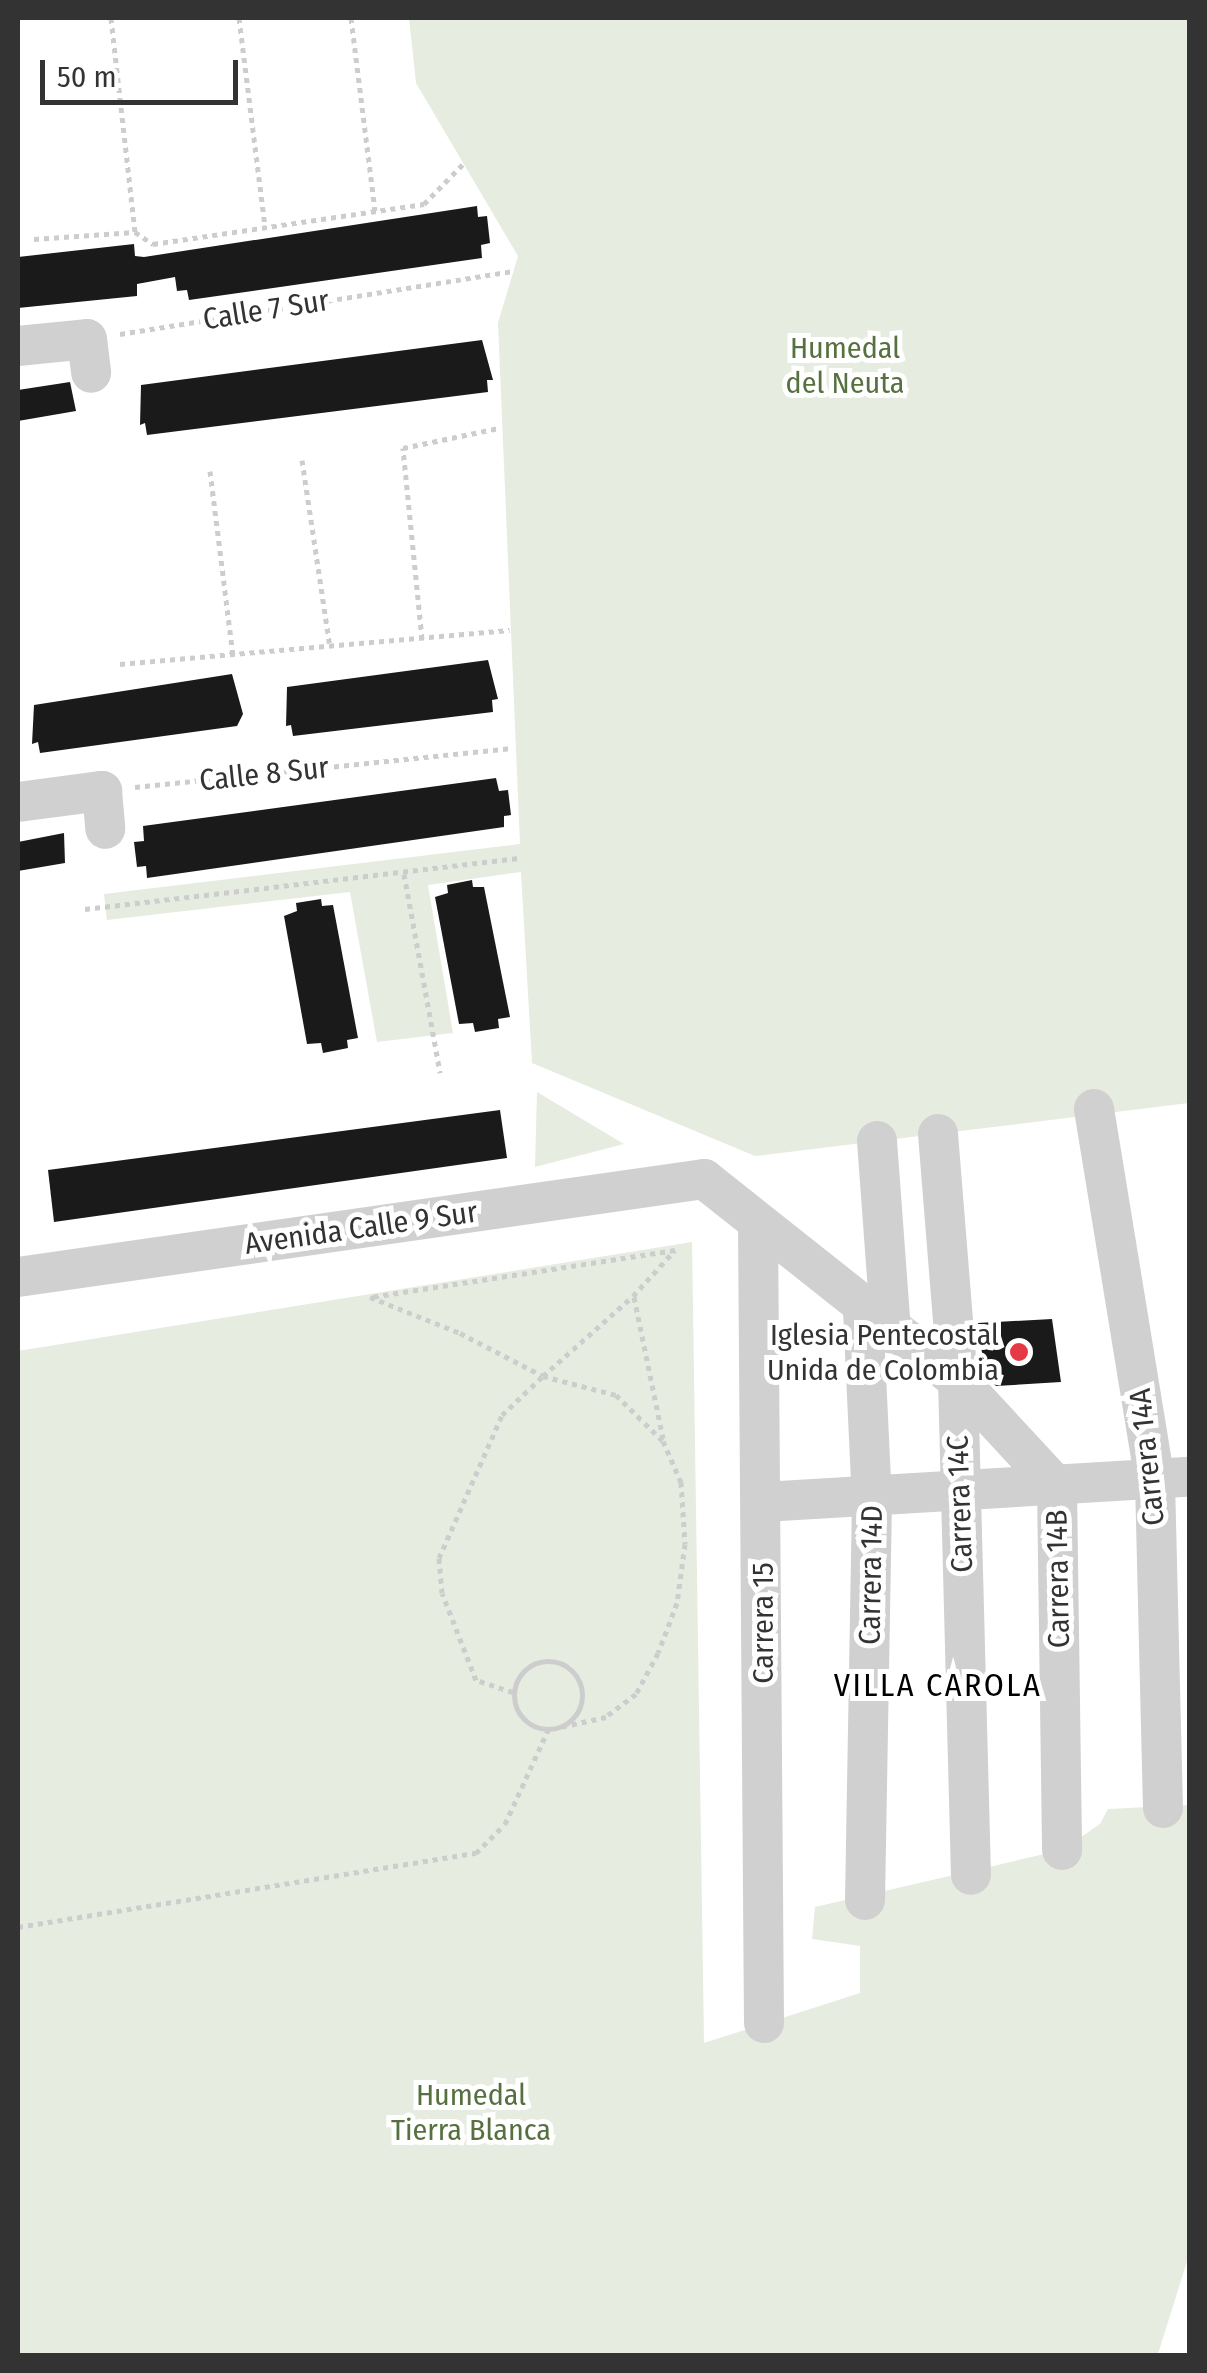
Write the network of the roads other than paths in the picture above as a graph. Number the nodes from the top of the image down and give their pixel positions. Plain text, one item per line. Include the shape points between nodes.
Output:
1 (18, 346) edge
2 (89, 356) road end
3 (18, 802) edge
4 (104, 810) road end
5 (1094, 1110) dead end
6 (938, 1134) dead end
7 (877, 1142) dead end
8 (758, 1224) junction
9 (18, 1277) edge
10 (877, 1322) junction
11 (958, 1380) junction
12 (1172, 1479) edge
13 (1057, 1487) junction
14 (960, 1495) junction
15 (872, 1500) junction
16 (763, 1502) junction
17 (1173, 1586) edge
18 (1164, 1808) dead end
19 (1062, 1850) dead end
20 (971, 1875) dead end
21 (865, 1900) dead end
22 (764, 2023) dead end

1 - 2 street
3 - 4 street
5 - 12 street, Carrera 14A
6 - 11 street, Carrera 14C
7 - 10 street, Carrera 14D
8 - 9 street, Avenida Calle 9 Sur via 704,1179
8 - 10 street
8 - 16 street, Carrera 15
10 - 11 street
10 - 15 street, Carrera 14D
11 - 13 street
11 - 14 street, Carrera 14C
12 - 13 street
12 - 17 street, Carrera 14A
13 - 14 street
13 - 19 street, Carrera 14B
14 - 15 street
14 - 20 street, Carrera 14C
15 - 16 street
15 - 21 street, Carrera 14D
16 - 22 street, Carrera 15
17 - 18 street, Carrera 14A

